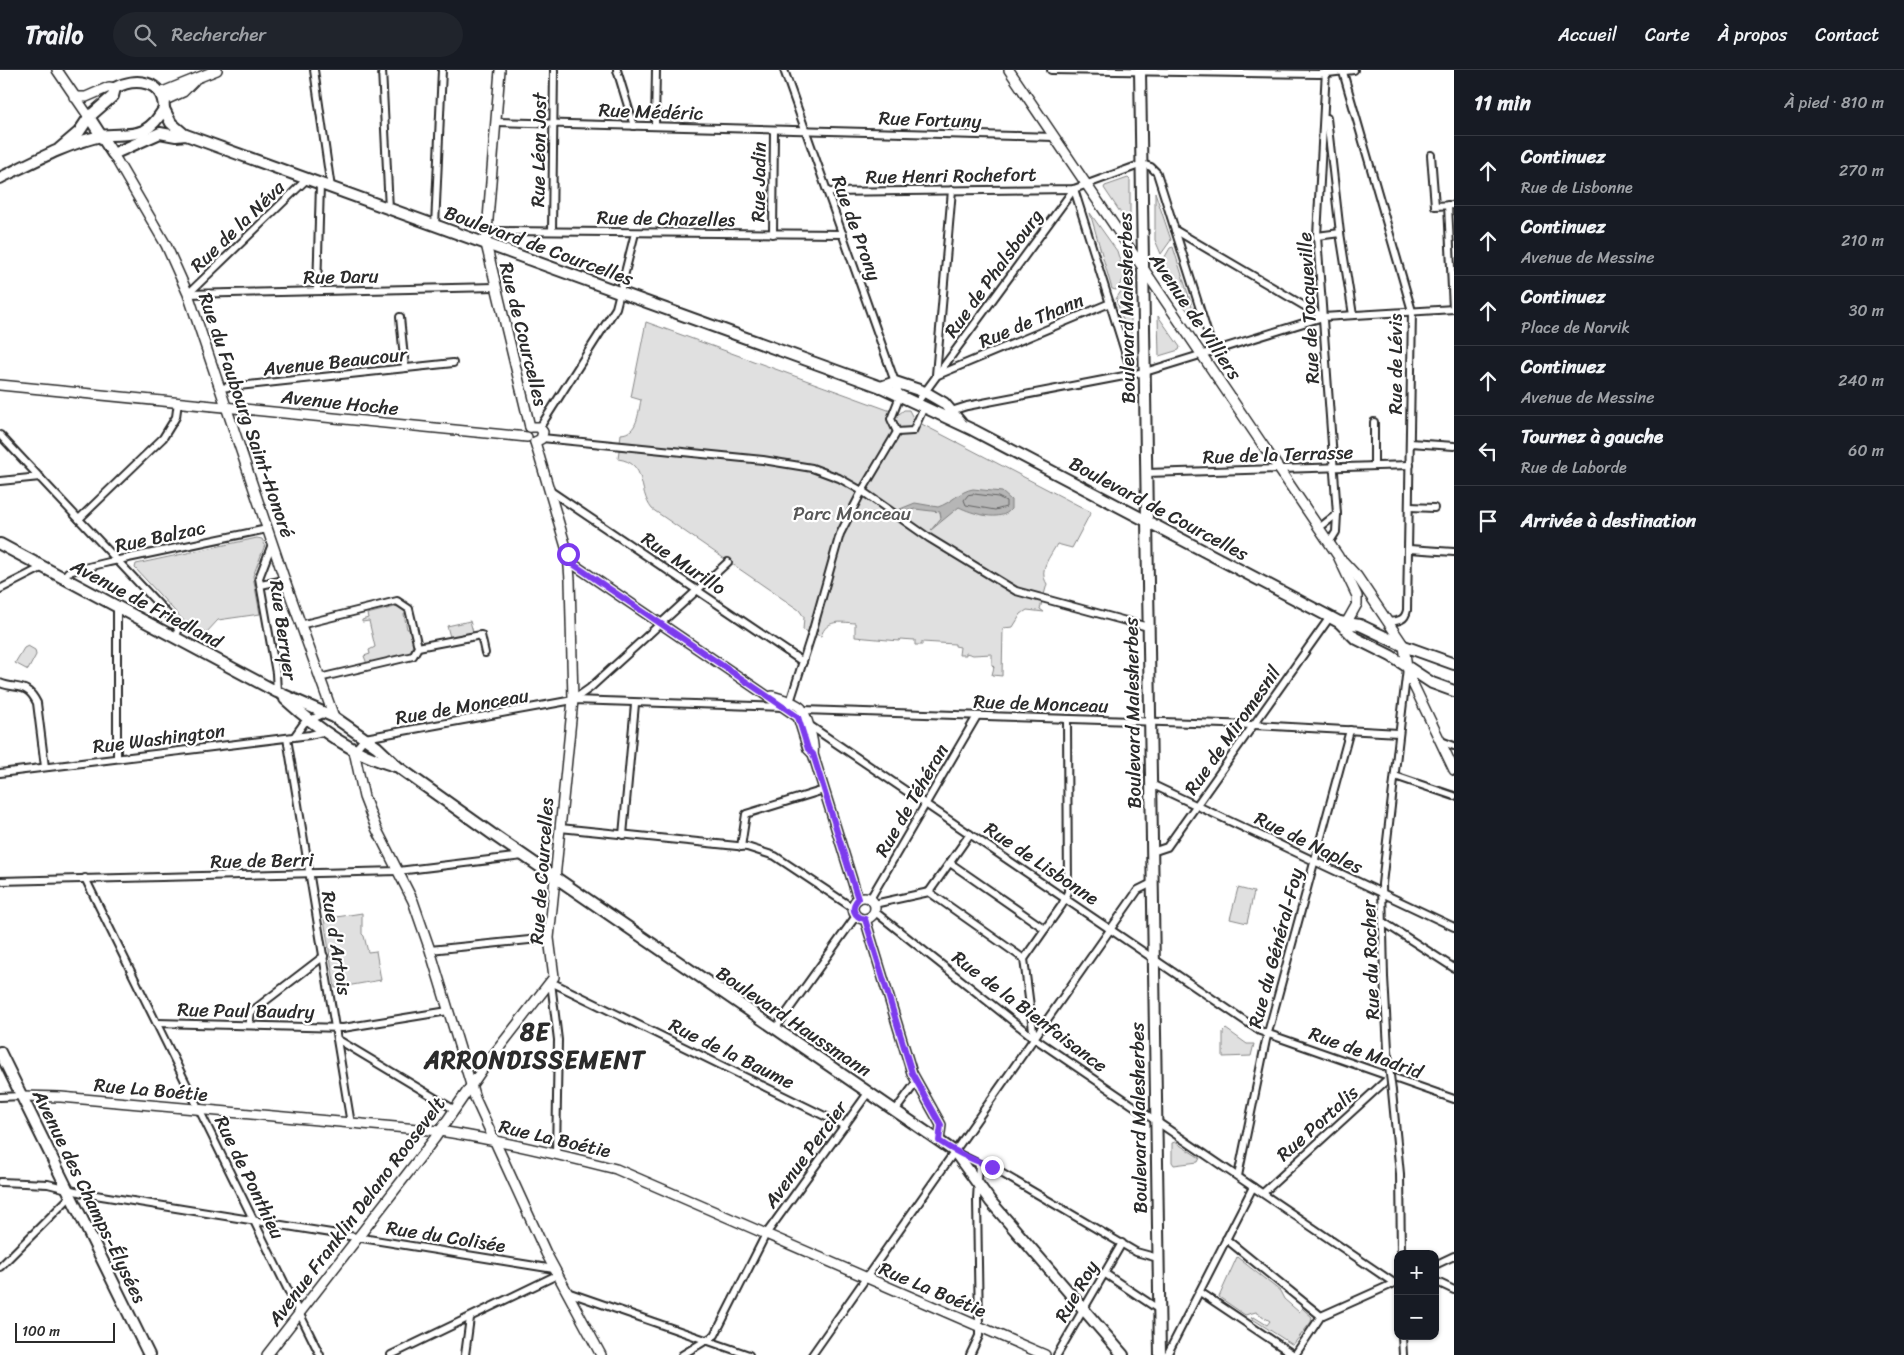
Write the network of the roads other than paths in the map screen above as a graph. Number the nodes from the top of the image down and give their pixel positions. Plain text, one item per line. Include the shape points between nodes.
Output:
1 (57, 70) edge
2 (217, 70) edge
3 (314, 70) edge
4 (382, 70) edge
5 (442, 70) edge
6 (500, 70) edge
7 (554, 70) edge
8 (617, 70) edge
9 (656, 70) edge
10 (784, 70) edge
11 (1009, 70) edge
12 (1052, 70) edge
13 (1140, 70) edge
14 (1354, 70) edge
15 (1197, 71) edge
16 (1325, 72) edge
17 (1343, 72) junction
18 (115, 88) junction
19 (74, 97) junction
20 (1325, 100) junction
21 (162, 101) junction
22 (89, 117) junction
23 (496, 122) junction
24 (554, 123) junction
25 (634, 126) junction
26 (655, 126) junction
27 (774, 130) junction
28 (805, 131) junction
29 (184, 135) junction
30 (102, 136) junction
31 (1054, 137) junction
32 (59, 149) junction
33 (114, 154) junction
34 (1431, 155) dead end
35 (1142, 164) junction
36 (0, 178) edge
37 (307, 179) junction
38 (320, 184) junction
39 (1085, 184) junction
40 (331, 188) junction
41 (1074, 188) junction
42 (952, 190) junction
43 (828, 192) junction
44 (1451, 205) edge
45 (388, 209) junction
46 (435, 226) junction
47 (1175, 230) junction
48 (488, 231) junction
49 (552, 231) junction
50 (635, 233) junction
51 (773, 234) junction
52 (843, 234) junction
53 (1340, 234) junction
54 (1317, 236) junction
55 (486, 244) junction
56 (1143, 268) junction
57 (495, 288) junction
58 (317, 291) junction
59 (621, 293) junction
60 (188, 294) junction
61 (1110, 303) junction
62 (1453, 309) edge
63 (1412, 312) junction
64 (1353, 315) junction
65 (400, 316) dead end
66 (1323, 317) junction
67 (1213, 350) junction
68 (1201, 354) junction
69 (453, 363) dead end
70 (405, 368) junction
71 (1145, 372) junction
72 (1132, 374) junction
73 (936, 376) junction
74 (896, 382) junction
75 (0, 385) edge
76 (881, 387) junction
77 (220, 388) junction
78 (925, 392) junction
79 (900, 396) junction
80 (178, 402) junction
81 (921, 406) junction
82 (227, 407) junction
83 (951, 411) junction
84 (939, 414) junction
85 (1374, 422) dead end
86 (964, 426) junction
87 (535, 427) junction
88 (897, 432) junction
89 (0, 435) edge
90 (535, 439) junction
91 (1410, 443) junction
92 (1454, 446) edge
93 (1374, 465) junction
94 (1410, 465) junction
95 (1334, 466) junction
96 (1280, 469) junction
97 (1146, 473) junction
98 (40, 477) junction
99 (0, 481) edge
100 (548, 490) junction
101 (862, 491) junction
102 (1410, 507) junction
103 (1434, 508) dead end
104 (1337, 514) junction
105 (79, 519) junction
106 (1146, 520) junction
107 (1319, 528) junction
108 (267, 529) junction
109 (1329, 543) junction
110 (0, 544) edge
111 (272, 544) junction
112 (1409, 549) junction
113 (1454, 552) edge
114 (1338, 556) junction
115 (118, 560) junction
116 (570, 562) junction
117 (728, 562) dead end
118 (43, 567) junction
119 (63, 578) junction
120 (284, 580) junction
121 (261, 585) junction
122 (0, 588) edge
123 (697, 590) junction
124 (1375, 602) junction
125 (1356, 606) junction
126 (117, 607) junction
127 (1340, 622) junction
128 (1388, 622) junction
129 (661, 623) junction
130 (300, 626) junction
131 (1148, 627) junction
132 (175, 638) junction
133 (1404, 646) junction
134 (418, 647) junction
135 (484, 654) dead end
136 (803, 662) junction
137 (1454, 664) edge
138 (1407, 667) junction
139 (319, 678) junction
140 (0, 683) edge
141 (1454, 691) edge
142 (277, 692) junction
143 (1404, 692) junction
144 (1418, 694) junction
145 (569, 704) junction
146 (635, 704) junction
147 (786, 704) junction
148 (800, 713) junction
149 (329, 715) junction
150 (977, 716) junction
151 (1067, 719) junction
152 (308, 720) junction
153 (1150, 722) junction
154 (807, 724) junction
155 (1254, 726) junction
156 (1350, 730) junction
157 (322, 732) junction
158 (1399, 733) junction
159 (294, 737) junction
160 (287, 738) junction
161 (365, 738) junction
162 (1441, 742) junction
163 (1454, 746) edge
164 (354, 751) junction
165 (813, 754) junction
166 (117, 758) junction
167 (45, 767) junction
168 (398, 767) junction
169 (1454, 770) edge
170 (0, 773) edge
171 (1395, 776) junction
172 (1151, 784) junction
173 (824, 790) junction
174 (1454, 796) edge
175 (926, 804) junction
176 (1198, 805) junction
177 (560, 828) junction
178 (970, 834) junction
179 (623, 835) junction
180 (741, 847) junction
181 (1152, 852) junction
182 (524, 856) junction
183 (1315, 860) junction
184 (950, 862) junction
185 (398, 871) junction
186 (310, 873) junction
187 (555, 877) junction
188 (85, 878) junction
189 (0, 880) edge
190 (1152, 883) junction
191 (929, 892) junction
192 (1383, 894) junction
193 (858, 899) junction
194 (1066, 899) junction
195 (873, 905) junction
196 (858, 914) junction
197 (1383, 922) junction
198 (1454, 927) edge
199 (1045, 929) junction
200 (1111, 929) junction
201 (550, 938) junction
202 (430, 950) junction
203 (324, 956) junction
204 (1154, 958) junction
205 (1024, 959) junction
206 (1454, 968) edge
207 (551, 982) junction
208 (448, 1011) junction
209 (157, 1023) junction
210 (249, 1024) junction
211 (336, 1027) junction
212 (775, 1029) junction
213 (1268, 1034) junction
214 (1034, 1038) junction
215 (337, 1039) junction
216 (0, 1052) edge
217 (1391, 1076) junction
218 (917, 1081) junction
219 (471, 1085) junction
220 (868, 1093) junction
221 (22, 1096) junction
222 (0, 1097) edge
223 (1454, 1100) edge
224 (199, 1110) junction
225 (455, 1110) junction
226 (895, 1111) junction
227 (1156, 1120) junction
228 (351, 1124) junction
229 (845, 1126) junction
230 (440, 1131) junction
231 (494, 1140) junction
232 (939, 1141) junction
233 (954, 1152) junction
234 (556, 1154) junction
235 (979, 1164) junction
236 (1238, 1176) junction
237 (0, 1182) edge
238 (979, 1187) junction
239 (1253, 1187) junction
240 (69, 1193) junction
241 (1263, 1193) junction
242 (255, 1220) junction
243 (766, 1234) junction
244 (358, 1237) junction
245 (1226, 1239) junction
246 (1122, 1243) junction
247 (1400, 1250) edge
248 (1454, 1256) edge
249 (1158, 1258) junction
250 (1439, 1263) edge
251 (0, 1267) edge
252 (556, 1272) junction
253 (1104, 1273) junction
254 (866, 1278) junction
255 (1394, 1281) edge
256 (1394, 1283) edge
257 (1439, 1283) edge
258 (1454, 1290) edge
259 (566, 1291) junction
260 (1200, 1292) junction
261 (1083, 1308) junction
262 (1158, 1310) junction
263 (299, 1312) junction
264 (1321, 1316) junction
265 (470, 1318) junction
266 (979, 1327) junction
267 (1402, 1340) edge
268 (708, 1341) junction
269 (150, 1355) edge
270 (267, 1355) edge
271 (320, 1355) edge
272 (392, 1355) edge
273 (465, 1355) edge
274 (601, 1355) edge
275 (682, 1355) edge
276 (749, 1355) edge
277 (812, 1355) edge
278 (970, 1355) edge
279 (1045, 1355) edge
280 (1057, 1355) edge
281 (1123, 1355) edge
282 (1160, 1355) edge
283 (1167, 1355) edge
284 (1294, 1355) edge
285 (1403, 1355) edge

1 - 19 street
2 - 21 street
3 - 40 street
4 - 45 street
5 - 46 street
6 - 23 street, Rue de Courcelles
7 - 24 street, Rue Léon Jost
8 - 25 street
9 - 26 street
10 - 28 street, Rue de Prony
11 - 31 street, Avenue de Villiers
12 - 13 street
13 - 15 street
13 - 35 main road, Boulevard Malesherbes
14 - 17 street
15 - 16 street
16 - 17 street
16 - 20 street, Rue de Tocqueville
17 - 63 street, Rue de Lévis
18 - 19 street via 109,86 86,97
18 - 21 main road via 128,82 151,84
18 - 22 main road via 113,96
19 - 22 street
20 - 53 street, Rue de Tocqueville
20 - 54 street, Rue de Tocqueville
21 - 29 main road, Boulevard de Courcelles via 171,123
21 - 30 main road via 154,122 144,131
22 - 30 main road, Rue du Faubourg Saint-Honoré
22 - 32 main road via 79,132
23 - 24 street, Rue Médéric
23 - 48 street, Rue de Courcelles
24 - 25 street, Rue Médéric
24 - 49 street, Rue Léon Jost
25 - 26 street, Rue Médéric
26 - 27 street, Rue Médéric
27 - 28 street, Rue Médéric
27 - 51 street, Rue Jadin
28 - 31 street, Rue Fortuny
28 - 43 street, Rue de Prony
29 - 33 main road, Boulevard de Courcelles via 158,133
29 - 37 main road, Boulevard de Courcelles
30 - 32 main road
30 - 33 main road, Rue du Faubourg Saint-Honoré
31 - 39 street, Avenue de Villiers
32 - 36 main road
33 - 60 street, Rue du Faubourg Saint-Honoré via 166,245
34 - 44 street via 1435,206
35 - 39 street
35 - 47 street via 1157,173
35 - 56 main road, Boulevard Malesherbes
37 - 38 main road, Boulevard de Courcelles
37 - 60 street, Rue de la Néva
38 - 40 main road, Boulevard de Courcelles
38 - 58 street
39 - 41 street
39 - 56 street, Avenue de Villiers
40 - 45 main road, Boulevard de Courcelles
41 - 42 street, Rue Henri Rochefort
41 - 61 street
41 - 73 street, Rue de Phalsbourg
42 - 43 street, Rue Henri Rochefort
42 - 73 street
43 - 52 street, Rue de Prony
44 - 62 street
45 - 46 main road, Boulevard de Courcelles
46 - 55 main road, Boulevard de Courcelles
47 - 66 street
47 - 67 street
48 - 49 street, Rue de Chazelles
48 - 55 street, Rue de Courcelles
49 - 50 street, Rue de Chazelles
50 - 51 street, Rue de Chazelles
50 - 59 street
51 - 52 street, Rue de Chazelles
52 - 74 street, Rue de Prony
53 - 54 street
53 - 64 street, Rue de Tocqueville
54 - 66 street, Rue de Tocqueville
55 - 57 street, Rue de Courcelles
55 - 59 main road, Boulevard de Courcelles
56 - 68 street, Avenue de Villiers
56 - 71 main road, Boulevard Malesherbes
57 - 58 street, Rue Daru
57 - 87 street, Rue de Courcelles
58 - 60 street, Rue Daru
59 - 76 main road, Boulevard de Courcelles
59 - 87 street via 615,310
60 - 77 street, Rue du Faubourg Saint-Honoré
61 - 72 street
61 - 73 street, Rue de Thann
62 - 63 street
63 - 64 street
63 - 91 street, Rue de Lévis
64 - 66 street
65 - 70 street
66 - 67 street
66 - 95 street, Rue de Tocqueville
67 - 68 street
68 - 71 street
68 - 96 street, Avenue de Villiers
69 - 70 street, Avenue Beaucour
70 - 77 street, Avenue Beaucour
71 - 72 street
71 - 97 main road, Boulevard Malesherbes
72 - 83 street
73 - 78 street, Rue de Phalsbourg
74 - 76 main road
74 - 78 main road
74 - 79 street, Rue de Prony
75 - 80 street, Avenue Hoche
76 - 79 main road, Boulevard de Courcelles
77 - 82 street, Rue du Faubourg Saint-Honoré
78 - 81 street, Rue de Phalsbourg
78 - 83 main road
79 - 81 main road, Boulevard de Courcelles
79 - 88 street via 891,419
80 - 82 street, Avenue Hoche
80 - 105 street via 176,418 163,438
81 - 84 main road, Boulevard de Courcelles
81 - 88 street, Rue de Phalsbourg via 913,431
82 - 90 street, Avenue Hoche
82 - 108 street, Rue du Faubourg Saint-Honoré
83 - 84 street
83 - 86 main road
84 - 86 main road, Boulevard de Courcelles
85 - 93 street
86 - 106 main road, Boulevard de Courcelles
87 - 90 street, Rue de Courcelles via 543,432
87 - 90 street via 527,432
88 - 101 street
89 - 98 street
90 - 100 street
90 - 101 street via 792,464 826,473
91 - 92 street
91 - 94 street, Rue de Lévis
93 - 94 street, Rue de la Terrasse
93 - 95 street, Rue de la Terrasse
94 - 102 street, Rue de Lévis
95 - 96 street, Rue de la Terrasse
95 - 104 street, Rue de Tocqueville
96 - 97 street, Rue de la Terrasse
96 - 107 street, Avenue de Villiers
97 - 106 main road, Boulevard Malesherbes
98 - 99 street
98 - 105 street
100 - 116 street
100 - 123 street, Rue Murillo
101 - 131 street via 980,571 1020,593
101 - 136 street via 840,534
102 - 103 street
102 - 112 street, Rue de Lévis
104 - 107 street
104 - 109 street, Rue de Tocqueville via 1336,532
105 - 115 street
106 - 127 main road, Boulevard de Courcelles
106 - 131 main road, Boulevard Malesherbes
107 - 109 street, Avenue de Villiers
108 - 111 street, Rue du Faubourg Saint-Honoré
108 - 115 street, Rue Balzac
109 - 114 street, Avenue de Villiers
110 - 118 main road, Avenue de Friedland
111 - 120 street, Rue du Faubourg Saint-Honoré
111 - 121 street, Rue Berryer via 259,578
112 - 113 street
112 - 128 street, Rue de Lévis via 1406,615 1401,621
114 - 124 street, Avenue de Villiers
114 - 125 street, Avenue de Villiers via 1356,593
115 - 119 street, Rue Balzac via 68,572
115 - 132 street via 176,623 178,631
116 - 129 street
116 - 145 street, Rue de Courcelles via 573,687
117 - 123 street
118 - 119 main road, Avenue de Friedland
118 - 122 street
119 - 126 main road, Avenue de Friedland
120 - 121 street
120 - 130 street, Rue du Faubourg Saint-Honoré
121 - 142 street, Rue Berryer
123 - 129 street
123 - 136 street, Rue Murillo
124 - 125 street
124 - 128 street, Avenue de Villiers
125 - 127 street
126 - 132 main road, Avenue de Friedland
126 - 166 street
127 - 133 main road, Boulevard de Courcelles via 1360,625
127 - 138 main road, Boulevard de Courcelles via 1355,638
127 - 155 street, Rue de Miromesnil
128 - 133 street, Avenue de Villiers
129 - 145 street
129 - 147 street via 760,691
130 - 134 street via 397,601 409,609
130 - 139 street, Rue du Faubourg Saint-Honoré
131 - 153 main road, Boulevard Malesherbes
132 - 142 main road, Avenue de Friedland
133 - 137 main road, Boulevard de Courcelles
133 - 138 street
134 - 135 street via 481,635
134 - 139 street via 413,656
136 - 147 street
138 - 141 main road, Boulevard de Courcelles via 1432,683
138 - 143 street, Rue du Rocher
138 - 144 street
139 - 149 street, Rue du Faubourg Saint-Honoré
140 - 167 street via 26,688 33,694
142 - 149 main road, Avenue de Friedland
142 - 152 main road, Avenue de Friedland
143 - 144 street
143 - 158 street, Rue du Rocher
144 - 162 street
145 - 146 street via 590,701
145 - 161 street, Rue de Monceau
145 - 177 street, Rue de Courcelles
146 - 147 street
146 - 179 street
147 - 148 street
148 - 150 street, Rue de Monceau
148 - 154 street
148 - 165 street via 808,749
149 - 152 street
149 - 161 main road, Boulevard Haussmann
150 - 151 street, Rue de Monceau
150 - 175 street, Rue de Téhéran
151 - 153 street, Rue de Monceau
151 - 194 street
152 - 157 main road, Boulevard Haussmann
152 - 159 street
153 - 155 street, Rue de Monceau
153 - 172 main road, Boulevard Malesherbes
154 - 165 street
154 - 175 street, Rue de Lisbonne
155 - 156 street, Rue de Monceau
155 - 176 street, Rue de Miromesnil
156 - 158 street, Rue de Monceau
156 - 183 street, Rue du Général-Foy
157 - 159 street, Rue Washington
157 - 164 main road, Boulevard Haussmann
158 - 171 street, Rue du Rocher
159 - 160 street, Rue Washington
160 - 166 street, Rue Washington
160 - 186 street, Rue d'Artois
161 - 164 street
161 - 168 main road, Boulevard Haussmann
162 - 163 street
162 - 169 street
164 - 168 main road, Boulevard Haussmann
164 - 185 street via 364,797
165 - 173 street
166 - 167 street, Rue Washington
167 - 170 street, Rue Washington
168 - 182 main road, Boulevard Haussmann
171 - 174 street
171 - 192 street, Rue du Rocher
172 - 176 street, Rue de Naples
172 - 181 main road, Boulevard Malesherbes
173 - 180 street via 746,814
173 - 193 street
175 - 178 street, Rue de Lisbonne
175 - 195 street, Rue de Téhéran
176 - 181 street, Rue de Miromesnil via 1167,847
176 - 183 street, Rue de Naples
177 - 179 street
177 - 187 street, Rue de Courcelles
178 - 184 street
178 - 194 street, Rue de Lisbonne
179 - 180 street
180 - 196 street via 775,856
181 - 190 main road, Boulevard Malesherbes
182 - 185 street, Rue de Berri
182 - 187 main road, Boulevard Haussmann
183 - 192 street, Rue de Naples
183 - 213 street, Rue du Général-Foy
184 - 191 street
184 - 199 street
185 - 186 street, Rue de Berri
185 - 202 street via 413,901
186 - 188 street, Rue de Berri
186 - 203 street, Rue d'Artois
187 - 201 street, Rue de Courcelles
187 - 212 main road, Boulevard Haussmann
188 - 189 street, Rue de Berri
188 - 209 street, Rue de Ponthieu
190 - 200 street via 1138,890
190 - 204 main road, Boulevard Malesherbes
191 - 195 street
191 - 205 street
192 - 197 street, Rue du Rocher
192 - 198 street, Rue de Naples
193 - 195 street
193 - 196 street
194 - 199 street
194 - 200 street, Rue de Lisbonne
195 - 196 street via 870,917
195 - 214 street, Rue de la Bienfaisance
196 - 212 street
196 - 218 street
197 - 206 street
197 - 247 street, Rue du Rocher, bridge via 1389,1067 1400,1174
199 - 205 street
200 - 204 street, Rue de Lisbonne
200 - 214 street
201 - 202 street
201 - 207 street, Rue de Courcelles via 554,977
202 - 208 street
203 - 210 street via 251,1012
203 - 211 street, Rue d'Artois
204 - 213 street, Rue de Lisbonne
204 - 227 main road, Boulevard Malesherbes
205 - 214 street
207 - 219 street, Avenue Franklin Delano Roosevelt
207 - 229 street, Rue de la Baume
207 - 234 street, Rue de Courcelles via 558,1040
208 - 211 street, Rue Paul Baudry
208 - 219 street
209 - 210 street, Rue Paul Baudry
209 - 224 street, Rue de Ponthieu
210 - 211 street, Rue Paul Baudry
211 - 215 street, Rue d'Artois
212 - 220 main road, Boulevard Haussmann
213 - 217 street, Rue de Madrid
213 - 236 street, Rue du Général-Foy
214 - 227 street, Rue de la Bienfaisance
214 - 233 street
215 - 225 street
215 - 228 street, Rue d'Artois
216 - 221 main road, Avenue des Champs-Élysées
217 - 223 street, Rue de Madrid
217 - 241 street, Rue Portalis
218 - 226 street
218 - 232 street via 941,1125
219 - 225 street, Avenue Franklin Delano Roosevelt
219 - 231 street
220 - 226 main road, Boulevard Haussmann
220 - 229 street, Avenue Percier
221 - 222 street
221 - 224 street, Rue La Boétie
221 - 240 main road, Avenue des Champs-Élysées
224 - 228 street, Rue La Boétie
224 - 242 street, Rue de Ponthieu
225 - 230 street, Avenue Franklin Delano Roosevelt
226 - 232 main road, Boulevard Haussmann
227 - 236 street, Rue de la Bienfaisance
227 - 249 main road, Boulevard Malesherbes
228 - 230 street, Rue La Boétie
229 - 243 street, Avenue Percier
230 - 231 street, Rue La Boétie
230 - 244 street, Avenue Franklin Delano Roosevelt
231 - 234 street, Rue La Boétie
231 - 252 street
232 - 233 main road, Boulevard Haussmann
233 - 235 street
233 - 238 main road, Boulevard Haussmann
233 - 254 street
234 - 243 street, Rue La Boétie via 616,1169
235 - 238 street
235 - 246 street via 992,1167
236 - 239 street, Rue de la Bienfaisance
237 - 240 street, Rue du Colisée via 48,1184
238 - 261 main road, Boulevard Haussmann
238 - 266 street
239 - 241 street, Rue de la Bienfaisance
239 - 245 street
240 - 242 street, Rue du Colisée
240 - 251 street
240 - 269 main road, Avenue des Champs-Élysées
241 - 255 street, Rue de la Bienfaisance
242 - 244 street, Rue du Colisée
242 - 263 street, Rue de Ponthieu
243 - 254 street, Rue La Boétie
243 - 268 street, Avenue Percier via 715,1335
244 - 252 street, Rue du Colisée
244 - 263 street, Avenue Franklin Delano Roosevelt
245 - 260 street
245 - 264 street
246 - 249 street via 1136,1252
246 - 253 street, Rue Roy
248 - 250 street
249 - 262 main road, Boulevard Malesherbes
252 - 259 street
252 - 265 street
253 - 261 street, Rue Roy
253 - 262 street
254 - 266 street, Rue La Boétie
254 - 277 street
256 - 264 street
257 - 258 street
259 - 268 street
259 - 274 street
260 - 283 street
260 - 284 street
261 - 280 street, Rue Roy
261 - 281 main road, Boulevard Haussmann
262 - 282 main road, Boulevard Malesherbes
263 - 270 street, Avenue Franklin Delano Roosevelt
263 - 271 street, Rue de Ponthieu
264 - 284 street
265 - 272 street
265 - 273 street
266 - 278 street via 979,1336
266 - 279 street, Rue La Boétie
267 - 285 street
268 - 275 street
268 - 276 street

